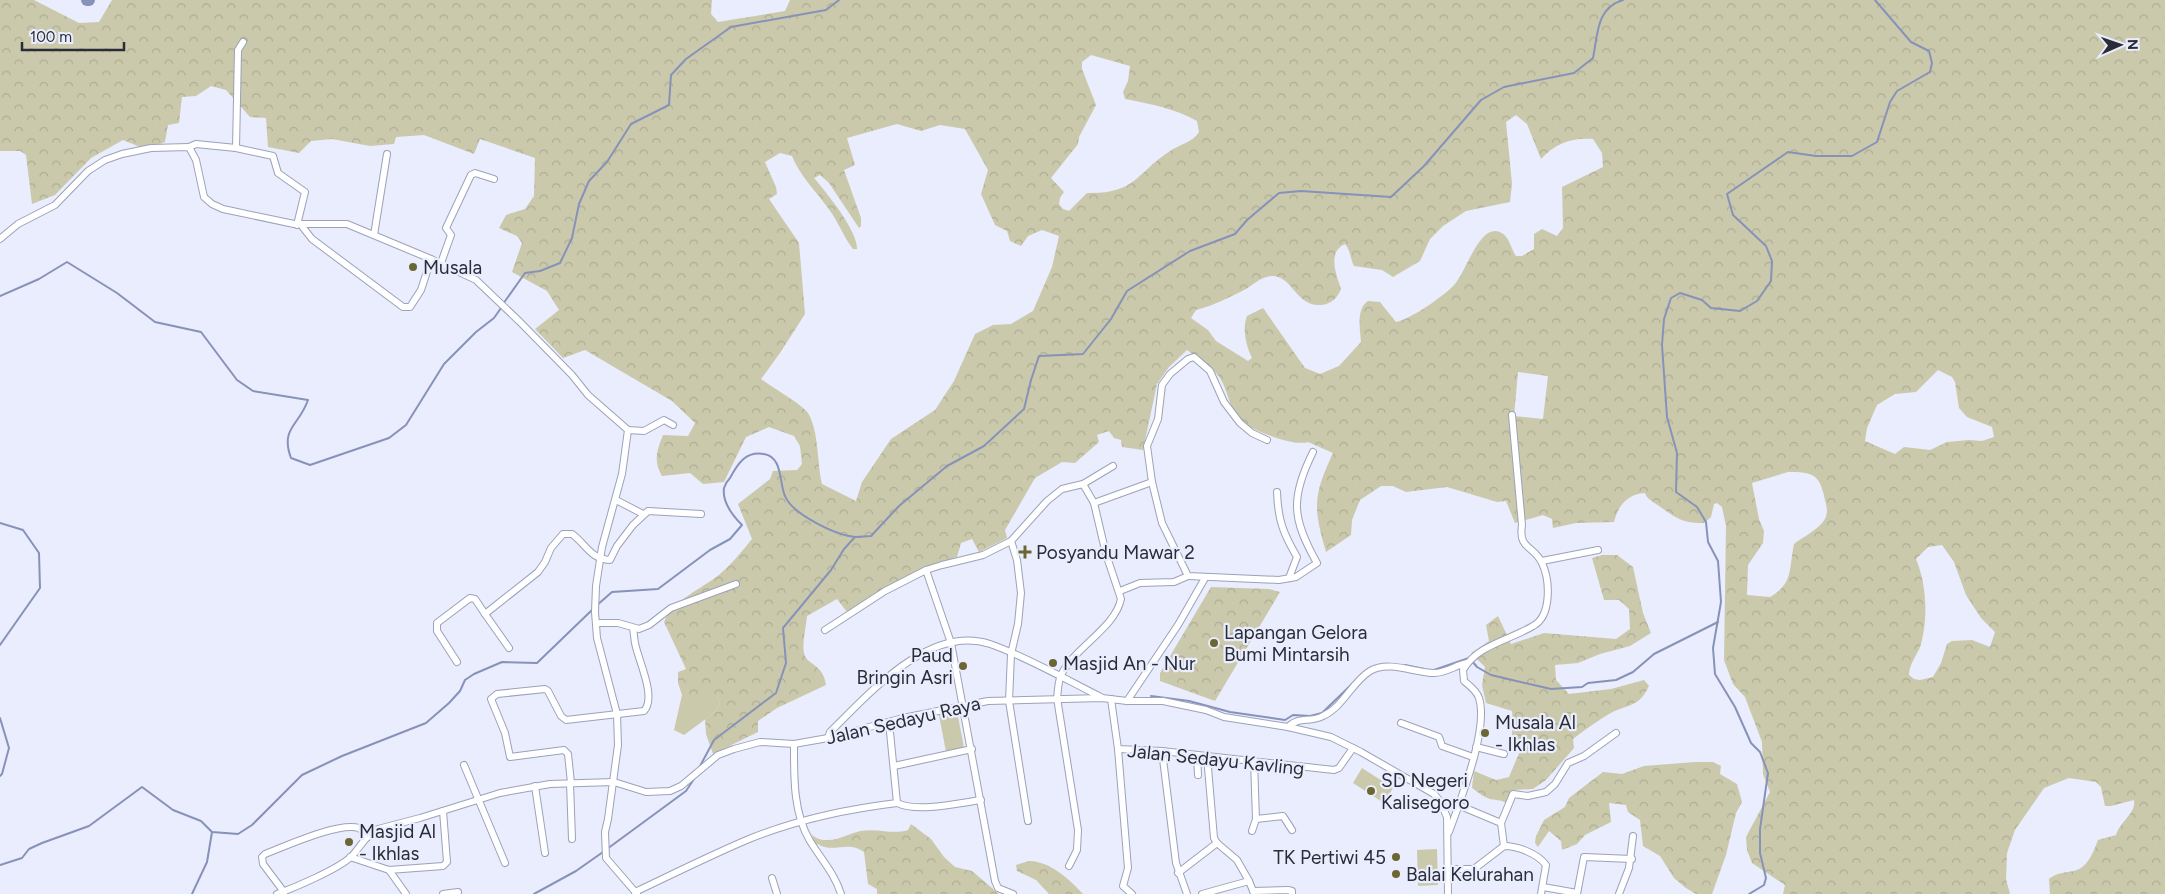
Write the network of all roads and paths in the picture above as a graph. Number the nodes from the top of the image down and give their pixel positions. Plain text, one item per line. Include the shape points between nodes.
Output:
1 (243, 42) dead end
2 (189, 147) junction
3 (236, 148) junction
4 (387, 154) dead end
5 (494, 179) dead end
6 (299, 225) junction
7 (374, 235) junction
8 (0, 239) edge
9 (431, 259) junction
10 (441, 263) junction
11 (1512, 415) dead end
12 (673, 425) dead end
13 (628, 430) junction
14 (1267, 440) dead end
15 (1313, 452) dead end
16 (1113, 466) dead end
17 (1152, 482) junction
18 (1083, 484) junction
19 (1277, 492) dead end
20 (616, 500) junction
21 (1094, 503) junction
22 (643, 514) junction
23 (701, 514) dead end
24 (1011, 542) junction
25 (1598, 550) dead end
26 (600, 559) junction
27 (1542, 561) junction
28 (926, 570) junction
29 (1188, 576) junction
30 (1205, 578) junction
31 (1289, 578) junction
32 (736, 584) dead end
33 (1120, 592) junction
34 (485, 614) junction
35 (596, 623) junction
36 (633, 628) junction
37 (825, 630) dead end
38 (951, 643) junction
39 (509, 648) dead end
40 (1011, 654) junction
41 (1470, 660) junction
42 (456, 662) dead end
43 (1060, 677) junction
44 (1057, 698) junction
45 (1102, 698) junction
46 (1111, 699) junction
47 (1009, 701) junction
48 (1127, 701) junction
49 (963, 705) junction
50 (617, 714) junction
51 (889, 722) junction
52 (1401, 723) dead end
53 (1288, 727) junction
54 (1616, 733) dead end
55 (828, 738) junction
56 (794, 744) junction
57 (1476, 747) junction
58 (1352, 748) junction
59 (972, 749) junction
60 (1118, 749) junction
61 (1162, 751) junction
62 (1504, 754) dead end
63 (1198, 755) junction
64 (1207, 756) junction
65 (1473, 757) junction
66 (1254, 761) junction
67 (464, 766) dead end
68 (894, 766) junction
69 (1198, 775) dead end
70 (614, 782) junction
71 (570, 783) junction
72 (535, 786) junction
73 (478, 799) junction
74 (981, 800) junction
75 (897, 803) junction
76 (1458, 807) junction
77 (442, 811) junction
78 (1445, 812) junction
79 (1256, 819) junction
80 (1028, 821) dead end
81 (802, 822) junction
82 (1501, 823) junction
83 (1292, 830) dead end
84 (1252, 831) dead end
85 (1448, 836) junction
86 (1633, 836) dead end
87 (368, 837) junction
88 (572, 839) dead end
89 (1217, 843) junction
90 (1504, 846) junction
91 (545, 853) dead end
92 (350, 858) junction
93 (1632, 859) junction
94 (505, 863) dead end
95 (1069, 866) dead end
96 (1448, 869) junction
97 (389, 870) junction
98 (1178, 873) junction
99 (772, 878) dead end
100 (1249, 881) junction
101 (1542, 891) edge
102 (458, 892) dead end
103 (1253, 892) edge
104 (285, 893) edge
105 (636, 893) edge
106 (1211, 893) edge
107 (406, 894) edge
108 (443, 894) edge
109 (777, 894) edge
110 (841, 894) edge
111 (1013, 894) edge
112 (1132, 894) edge
113 (1188, 894) edge
114 (1202, 894) edge
115 (1292, 894) edge
116 (1448, 894) edge
117 (1577, 894) edge
118 (1619, 894) edge

1 - 3 street via 238,50
2 - 3 street via 196,144
2 - 6 street via 208,202 223,209
2 - 8 street via 151,148 106,160 88,171 55,205 18,224
3 - 6 street via 272,156 278,173 305,192
4 - 7 street
5 - 10 street via 475,173 471,175 446,228 452,235
6 - 7 street via 347,224
6 - 9 street via 312,239 403,307 410,307 421,290
7 - 9 street
9 - 10 street
10 - 13 street via 476,280 588,395
11 - 27 street via 1522,525 1520,535 1522,542
12 - 13 street via 664,420 644,431
13 - 20 street
14 - 17 street via 1240,423 1224,402 1210,372 1194,357 1188,359 1162,385 1158,419 1147,446
15 - 31 street via 1299,486 1297,514 1301,533 1317,563
16 - 18 street
17 - 21 street
17 - 29 street via 1164,529
18 - 21 street
18 - 24 street via 1062,489
19 - 31 street via 1281,527 1297,557
20 - 22 street
20 - 26 street
21 - 33 street via 1106,554
22 - 23 street via 648,511
22 - 26 street via 617,546 611,560
24 - 28 street via 983,555
24 - 40 street via 1021,593
25 - 27 street
26 - 34 street via 575,536 565,532 551,548 538,572
26 - 35 street
27 - 41 street via 1547,592 1546,607 1538,624 1487,647
28 - 37 street via 885,591
28 - 38 street
29 - 30 street
29 - 33 street via 1174,582 1140,583
30 - 31 street
30 - 48 street
32 - 36 street via 671,608 640,629
33 - 43 street via 1116,611 1067,664
34 - 39 street
34 - 42 street via 475,599 470,598 436,626
35 - 36 street via 618,623
35 - 50 street via 602,662
36 - 50 street via 647,686 647,706 644,711
38 - 40 street via 983,643
38 - 49 street
38 - 55 street via 936,647 903,666 864,698 830,732
40 - 43 street
40 - 47 street
41 - 53 street via 1439,673 1407,668 1376,669 1325,716 1297,720
41 - 57 street via 1462,675 1478,696 1480,712
43 - 44 street
43 - 45 street
44 - 45 street, Jalan Sedayu Raya
44 - 47 street, Jalan Sedayu Raya
44 - 95 street via 1078,830 1077,850
45 - 46 street, Jalan Sedayu Raya
46 - 48 street, Jalan Sedayu Raya
46 - 60 street, Jalan Sedayu Kavling
47 - 49 street, Jalan Sedayu Raya
47 - 80 street
48 - 53 street, Jalan Sedayu Raya via 1163,701 1224,717
49 - 51 street, Jalan Sedayu Raya
49 - 59 street
50 - 70 street
50 - 71 street via 566,720 545,689 492,696 510,757 564,750 568,754
51 - 55 street, Jalan Sedayu Raya
51 - 68 street
52 - 65 street via 1438,737 1442,746
53 - 58 street, Jalan Sedayu Raya via 1331,737
54 - 82 street via 1568,763 1546,792 1513,794
55 - 56 street, Jalan Sedayu Raya
56 - 70 street, Jalan Sedayu Raya via 760,742 718,755 689,780 670,791 646,792
56 - 81 street via 795,783
57 - 62 street
57 - 65 street
58 - 66 street, Jalan Sedayu Kavling via 1339,768 1334,770
58 - 78 street, Jalan Sedayu Raya via 1434,794
59 - 68 street
59 - 74 street
60 - 61 street, Jalan Sedayu Kavling
60 - 112 street via 1128,868 1124,886
61 - 63 street, Jalan Sedayu Kavling
61 - 98 street
63 - 64 street, Jalan Sedayu Kavling
63 - 69 street
64 - 66 street, Jalan Sedayu Kavling
64 - 89 street
65 - 76 street
66 - 79 street
67 - 73 street
68 - 75 street
70 - 71 street, Jalan Sedayu Raya
70 - 105 street via 604,841 606,858
71 - 72 street, Jalan Sedayu Raya
71 - 88 street
72 - 73 street, Jalan Sedayu Raya
72 - 91 street
73 - 77 street, Jalan Sedayu Raya
73 - 94 street
74 - 75 street via 927,806
74 - 111 street via 995,881 998,888
75 - 81 street
76 - 78 street
76 - 82 street
76 - 85 street
77 - 87 street, Jalan Sedayu Raya via 378,828
77 - 97 street via 446,836 445,865
78 - 85 street
79 - 83 street via 1283,816
79 - 84 street
81 - 105 street via 751,838
81 - 110 street
82 - 90 street
85 - 96 street
86 - 93 street
87 - 92 street, Jalan Sedayu Raya
87 - 104 street via 359,828 345,827 265,854 263,864
89 - 98 street
89 - 100 street via 1237,860
90 - 96 street via 1474,869
90 - 101 street via 1520,848 1545,863
92 - 97 street
92 - 104 street
93 - 117 street via 1584,857
93 - 118 street
96 - 116 street
97 - 107 street
98 - 113 street
99 - 109 street
100 - 103 street
100 - 106 street
101 - 117 street
102 - 108 street
103 - 115 street via 1288,890
106 - 114 street

